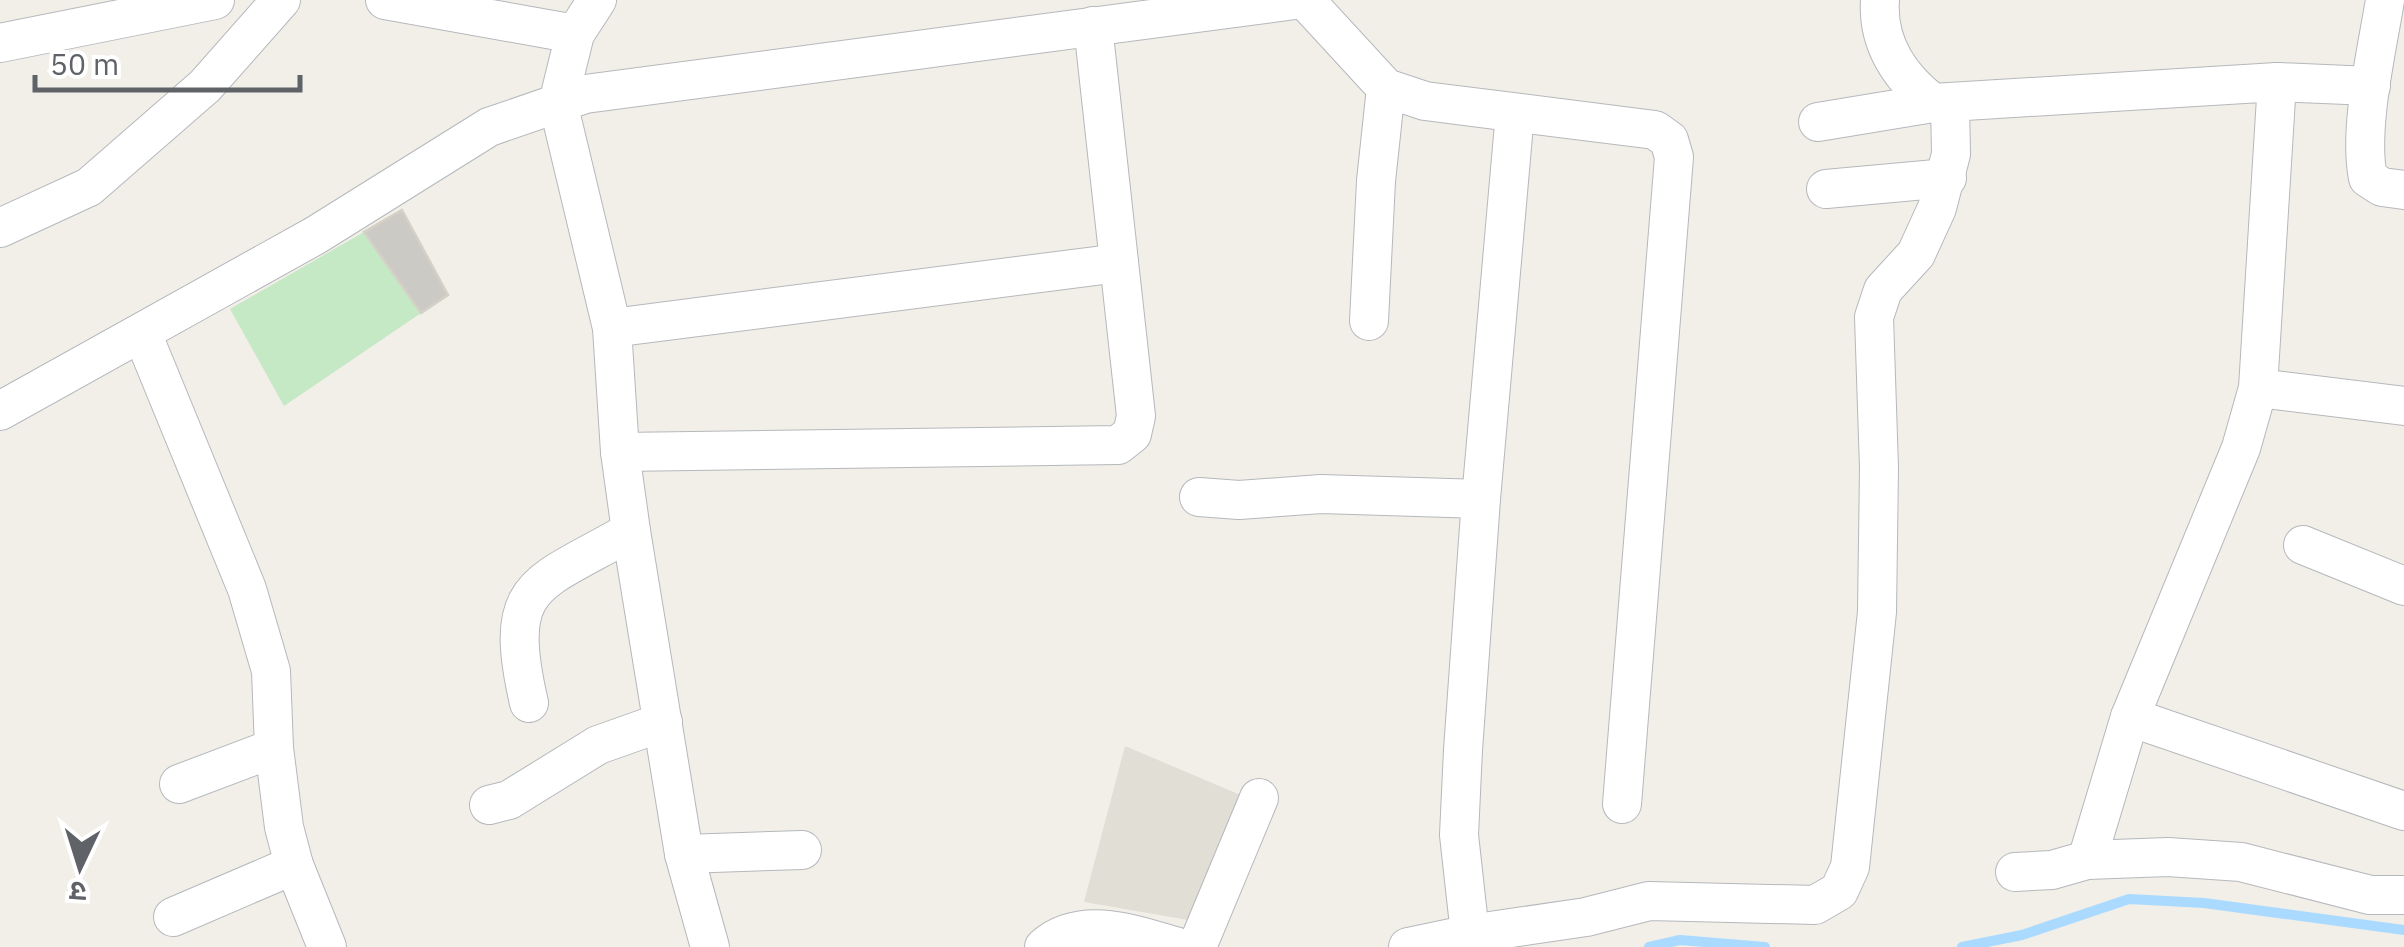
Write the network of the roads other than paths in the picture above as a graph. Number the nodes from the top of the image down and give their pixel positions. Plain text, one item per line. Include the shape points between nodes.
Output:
1 (215, 0) edge
2 (281, 0) edge
3 (385, 0) edge
4 (1295, 0) edge
5 (1305, 0) edge
6 (1880, 0) edge
7 (2385, 0) edge
8 (580, 11) edge
9 (1093, 26) junction
10 (0, 43) edge
11 (2277, 82) junction
12 (2371, 86) junction
13 (1386, 88) junction
14 (558, 103) junction
15 (1942, 103) junction
16 (1515, 112) junction
17 (1818, 122) dead end
18 (1947, 178) junction
19 (1826, 189) dead end
20 (2404, 190) edge
21 (0, 228) edge
22 (1119, 263) junction
23 (1368, 321) dead end
24 (612, 328) junction
25 (142, 333) junction
26 (2258, 388) junction
27 (2404, 403) edge
28 (0, 411) edge
29 (620, 452) junction
30 (1199, 497) dead end
31 (1481, 499) junction
32 (631, 531) junction
33 (2303, 545) dead end
34 (2404, 586) edge
35 (529, 703) dead end
36 (2130, 718) junction
37 (663, 722) junction
38 (274, 748) junction
39 (180, 784) dead end
40 (1259, 798) dead end
41 (1622, 804) dead end
42 (489, 805) dead end
43 (2404, 811) edge
44 (802, 850) dead end
45 (684, 854) junction
46 (2087, 860) junction
47 (294, 865) junction
48 (2015, 872) dead end
49 (2404, 895) edge
50 (173, 917) dead end
51 (1470, 934) junction
52 (327, 947) edge
53 (710, 947) edge
54 (1044, 947) edge
55 (1178, 947) edge
56 (1197, 947) edge
57 (1408, 947) edge

1 - 10 street
2 - 21 street via 205,86 90,187
3 - 8 street
4 - 9 street
5 - 13 street
6 - 15 street via 1889,54
7 - 12 street
8 - 14 street
9 - 14 street via 608,88
9 - 22 street
11 - 12 street
11 - 15 street
11 - 26 street
12 - 20 street via 2368,178
13 - 16 street via 1425,101
13 - 23 street
14 - 24 street
14 - 25 street via 489,127
15 - 17 street
15 - 18 street via 1952,154
16 - 31 street
16 - 41 street via 1654,130 1670,140 1674,157
18 - 19 street
18 - 51 street via 1924,240 1882,290 1874,317 1876,612 1850,867 1839,892 1815,904 1649,900
22 - 24 street
22 - 29 street via 1136,416 1132,434 1118,445
24 - 29 street
25 - 28 street
25 - 38 street via 247,589 270,671
26 - 27 street
26 - 36 street via 2241,448
29 - 32 street
30 - 31 street
31 - 51 street via 1459,836
32 - 35 street via 540,584 526,600 518,620 518,657
32 - 37 street
33 - 34 street
36 - 43 street
36 - 46 street
37 - 42 street via 598,745 509,800
37 - 45 street
38 - 39 street
38 - 47 street
40 - 56 street
44 - 45 street
45 - 53 street
46 - 48 street
46 - 49 street via 2241,862 2370,895
47 - 50 street
47 - 52 street
51 - 57 street
54 - 55 street via 1092,928

